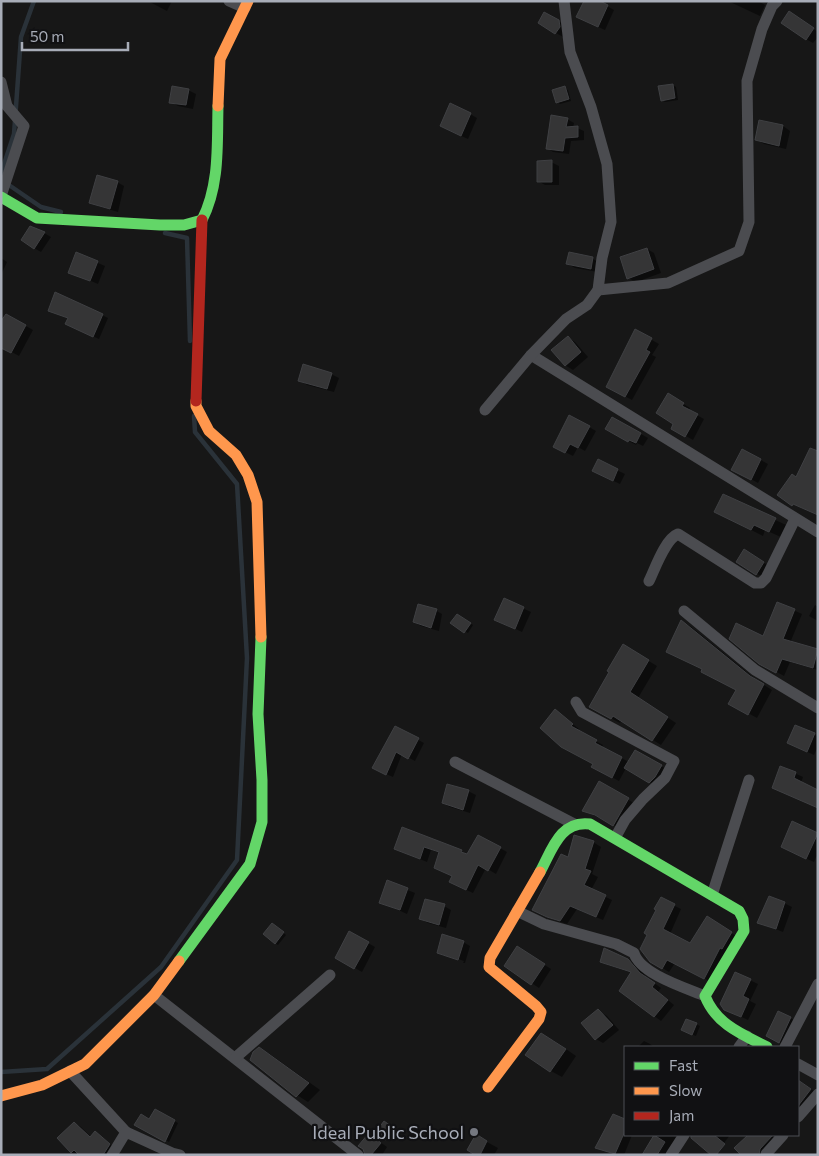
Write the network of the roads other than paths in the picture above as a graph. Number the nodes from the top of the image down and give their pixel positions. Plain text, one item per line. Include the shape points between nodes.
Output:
1 (229, 1) edge
2 (564, 1) edge
3 (777, 1) edge
4 (246, 4) edge
5 (1, 82) edge
6 (1, 196) edge
7 (202, 220) junction
8 (598, 290) junction
9 (531, 355) junction
10 (485, 410) dead end
11 (795, 519) junction
12 (818, 532) edge
13 (649, 581) dead end
14 (684, 611) dead end
15 (576, 702) dead end
16 (818, 708) edge
17 (455, 762) dead end
18 (749, 780) dead end
19 (574, 824) junction
20 (614, 838) junction
21 (712, 895) junction
22 (517, 911) junction
23 (330, 975) dead end
24 (818, 984) edge
25 (154, 995) junction
26 (705, 996) junction
27 (746, 1036) junction
28 (740, 1046) edge
29 (765, 1046) edge
30 (787, 1046) edge
31 (235, 1058) junction
32 (799, 1065) edge
33 (70, 1071) junction
34 (818, 1075) edge
35 (488, 1087) dead end
36 (818, 1094) edge
37 (1, 1096) edge
38 (799, 1116) edge
39 (126, 1132) junction
40 (683, 1136) edge
41 (782, 1136) edge
42 (766, 1154) edge
43 (112, 1155) edge
44 (180, 1155) edge
45 (358, 1155) edge
46 (671, 1155) edge

1 - 4 street
2 - 8 street via 570,52 608,164 611,222
3 - 8 street via 762,29 747,80 749,222 739,251 668,282
4 - 7 street via 220,59 215,184 210,206
5 - 6 street via 7,106 24,126
6 - 7 street via 37,218 160,225 184,225
7 - 25 street via 196,406 209,430 236,455 248,475 257,502 262,822 250,864
8 - 9 street via 587,305 566,319
9 - 10 street
9 - 11 street
11 - 12 street
11 - 13 street via 762,583 755,583 678,534 666,546
14 - 16 street via 756,670
15 - 20 street via 582,712 674,761 664,778 625,820
17 - 19 street
18 - 21 street
19 - 20 street via 590,824
19 - 22 street via 566,827
20 - 21 street
21 - 26 street via 739,911 744,931
22 - 26 street via 544,924 616,944 634,953 636,959 654,974
22 - 35 street via 490,958 490,968 541,1012
23 - 31 street
24 - 30 street
25 - 31 street
25 - 33 street via 85,1064
26 - 27 street via 708,1006 720,1021
27 - 28 street
27 - 29 street
31 - 45 street
32 - 34 street
33 - 37 street via 42,1085
33 - 39 street
36 - 38 street
39 - 43 street
39 - 44 street
40 - 46 street
41 - 42 street

